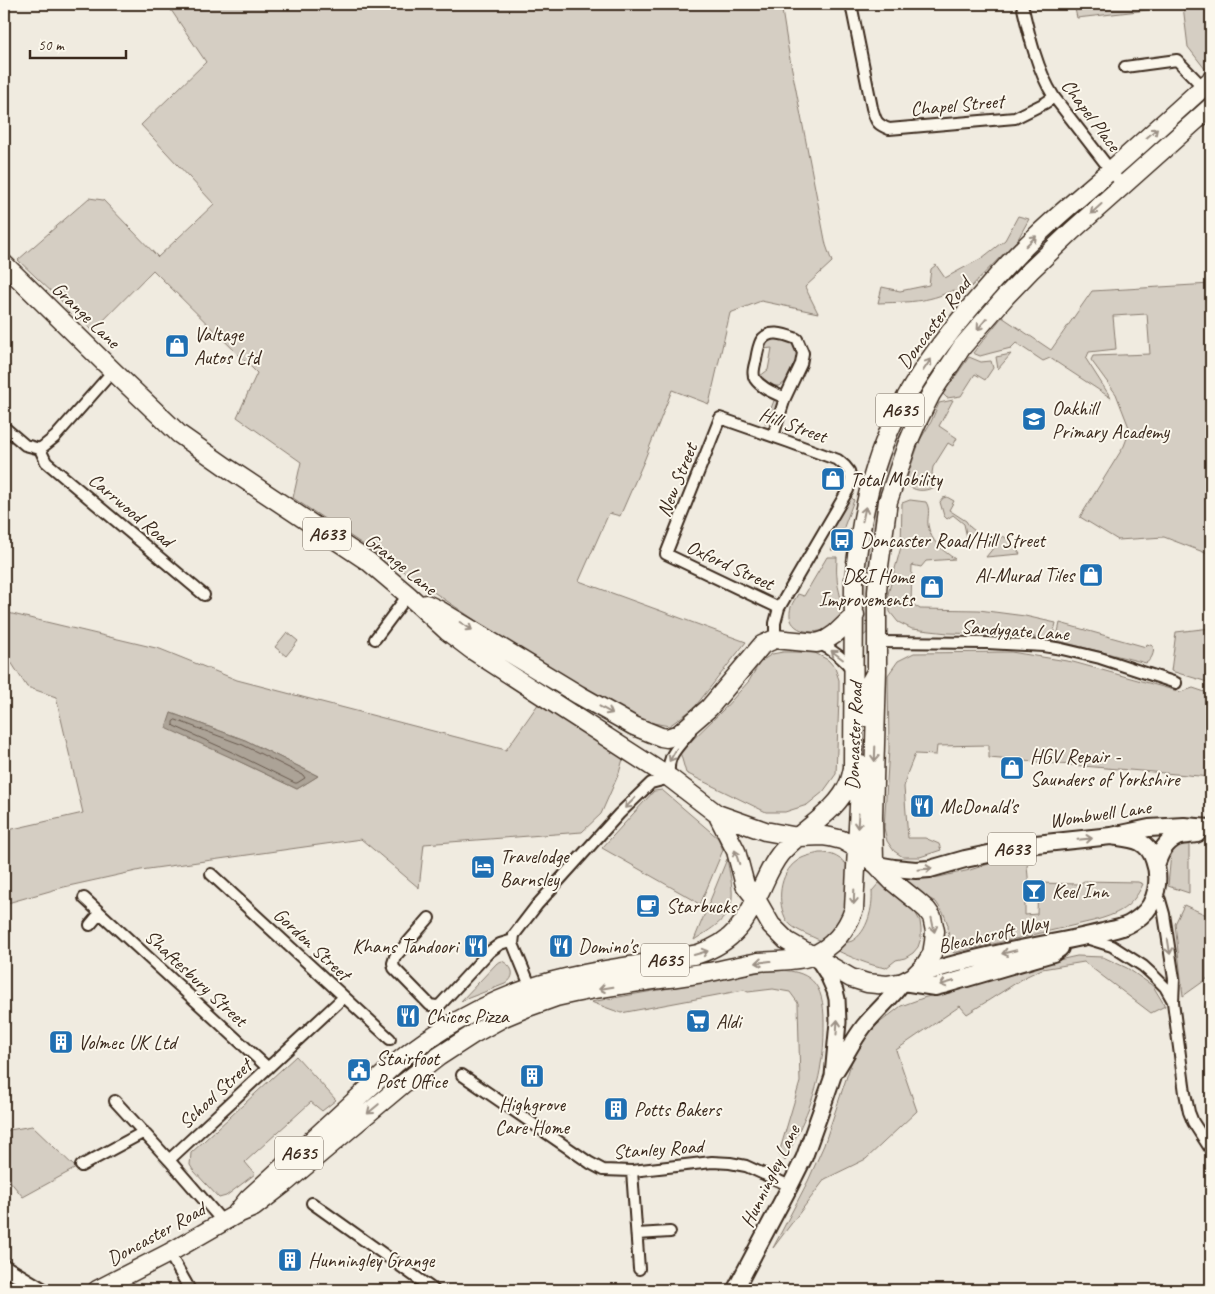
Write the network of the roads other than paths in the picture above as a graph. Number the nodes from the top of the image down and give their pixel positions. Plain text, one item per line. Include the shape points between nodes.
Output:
1 (851, 4) edge
2 (1022, 4) edge
3 (1125, 67) dead end
4 (1207, 84) edge
5 (1054, 97) junction
6 (1211, 107) edge
7 (1111, 170) junction
8 (1122, 185) junction
9 (4, 264) edge
10 (113, 371) junction
11 (786, 398) junction
12 (720, 418) joint
13 (4, 427) edge
14 (773, 436) junction
15 (40, 449) junction
16 (666, 554) joint
17 (204, 595) dead end
18 (408, 595) junction
19 (779, 608) junction
20 (855, 615) junction
21 (375, 639) dead end
22 (775, 639) junction
23 (817, 642) junction
24 (877, 642) junction
25 (877, 670) junction
26 (854, 672) junction
27 (1176, 683) dead end
28 (854, 702) junction
29 (709, 708) junction
30 (670, 778) junction
31 (718, 814) junction
32 (1211, 830) edge
33 (1111, 836) junction
34 (798, 837) junction
35 (1174, 838) joint
36 (856, 848) junction
37 (875, 863) junction
38 (1156, 866) junction
39 (211, 874) dead end
40 (1156, 892) junction
41 (84, 898) dead end
42 (756, 899) junction
43 (100, 913) junction
44 (429, 918) dead end
45 (90, 925) dead end
46 (1079, 938) junction
47 (513, 940) junction
48 (815, 958) junction
49 (908, 979) junction
50 (531, 988) junction
51 (344, 997) junction
52 (1173, 1002) junction
53 (390, 1039) dead end
54 (268, 1068) junction
55 (462, 1075) dead end
56 (833, 1076) junction
57 (115, 1101) dead end
58 (144, 1132) junction
59 (1211, 1150) edge
60 (169, 1160) junction
61 (81, 1166) dead end
62 (632, 1171) junction
63 (790, 1186) junction
64 (312, 1203) dead end
65 (229, 1219) junction
66 (670, 1232) dead end
67 (637, 1234) junction
68 (169, 1252) junction
69 (4, 1266) edge
70 (640, 1269) dead end
71 (42, 1290) edge
72 (97, 1290) edge
73 (190, 1290) edge
74 (434, 1290) edge
75 (735, 1290) edge

1 - 5 street, Chapel Street via 879,125 889,129 1015,118
2 - 5 street, Chapel Place via 1040,69
3 - 4 street via 1177,60
7 -> 4 highway, Doncaster Road / A635
5 - 7 street, Chapel Place
6 - 8 highway, Doncaster Road / A635
7 - 8 street, Chapel Place
20 -> 7 highway, Doncaster Road / A635 via 856,555 869,489 890,429 912,387 955,326 1003,269
8 -> 24 highway, Doncaster Road / A635 via 1006,296 962,347 931,394 907,445 888,501 879,566
9 - 10 highway, Grange Lane / A633
10 - 15 street via 55,437
10 - 18 highway, Grange Lane / A633 via 179,434 369,562
11 - 11 street via 758,384 753,377 760,343 772,333 797,340 803,353
11 - 14 street
12 - 14 street, Hill Street
12 - 16 street, New Street
13 - 15 street, Carrwood Road via 25,445
14 - 19 street, Hill Street via 838,460 849,471 851,479 848,490
15 - 17 street, Carrwood Road via 46,462
16 - 19 street, Oxford Street
18 - 21 street
18 -> 29 highway, A633 via 439,610 626,721 661,737 679,734
18 - 30 highway, Grange Lane / A633 via 472,650
19 - 22 street
20 - 23 highway via 835,634
20 - 26 highway, Doncaster Road / A635
22 - 23 highway
22 - 29 highway, A633 via 762,645
26 -> 23 street via 838,654
24 - 25 highway, Doncaster Road / A635
24 - 27 street, Sandygate Lane via 1044,646 1100,658
24 - 28 highway via 866,648
25 -> 36 highway via 866,690
25 -> 37 highway, Doncaster Road / A635
26 - 28 highway, Doncaster Road / A635
28 - 34 highway, Doncaster Road / A635 via 853,768 849,783 819,820
29 -> 30 street via 670,756
30 - 31 highway, Grange Lane / A633
30 -> 47 street via 651,783 619,814 554,885
31 - 34 highway, A633 via 766,831
42 -> 31 highway, Grange Lane / A633 via 745,885 736,852
32 - 33 main road, Wombwell Lane / A633 via 1157,827
32 - 35 main road, Wombwell Lane / A633
37 -> 33 main road, Wombwell Lane / A633 via 902,869 930,869 1036,844
33 - 38 main road, A633 via 1144,844
34 - 36 highway via 830,837
34 - 42 highway, A635 via 773,863
35 - 38 main road, Bleachcroft Way / A633 via 1162,850
36 - 37 highway
36 -> 48 highway via 854,909 850,921
37 -> 49 highway via 926,910 933,922 932,954
38 - 40 main road, Bleachcroft Way / A633
39 - 51 street, Gordon Street
40 - 46 main road, Bleachcroft Way via 1146,911 1134,921
40 -> 52 street, Bleachcroft Way via 1164,914 1174,979
41 - 43 street, Shaftesbury Street
42 - 48 highway via 770,925 786,941
50 -> 42 highway, Doncaster Road / A635 via 711,950 736,931
43 - 45 street
43 - 54 street, Shaftesbury Street
44 - 47 street via 393,963 394,968 430,1005 440,1005 489,952
46 -> 49 main road, Bleachcroft Way via 949,965
46 - 52 street, Bleachcroft Way via 1096,940 1126,954 1155,976
47 - 50 street
48 - 49 highway via 867,983 887,985
56 -> 48 main road, Hunningley Lane via 838,1022 835,992
48 -> 65 highway, Doncaster Road / A635 via 759,962 589,990 556,997 512,1014 475,1033 438,1058 254,1207
49 - 56 main road, Hunningley Lane via 860,1032
50 - 65 highway, Doncaster Road / A635 via 477,1010 414,1048
51 - 53 street, Gordon Street
51 - 54 street, School Street
52 - 59 street, Bleachcroft Way via 1189,1112
54 - 60 street, School Street
55 - 62 street, Stanley Road via 590,1163 603,1170
56 - 63 main road, Hunningley Lane via 804,1158
57 - 58 street
58 - 60 street
58 - 61 street
60 - 65 street
62 - 63 street, Stanley Road via 730,1162
62 - 67 street
63 - 75 main road, Hunningley Lane
64 - 74 street
65 - 68 highway, Doncaster Road / A635
66 - 67 street
67 - 70 street
68 - 72 highway, Doncaster Road / A635
68 - 73 street
69 - 71 street

